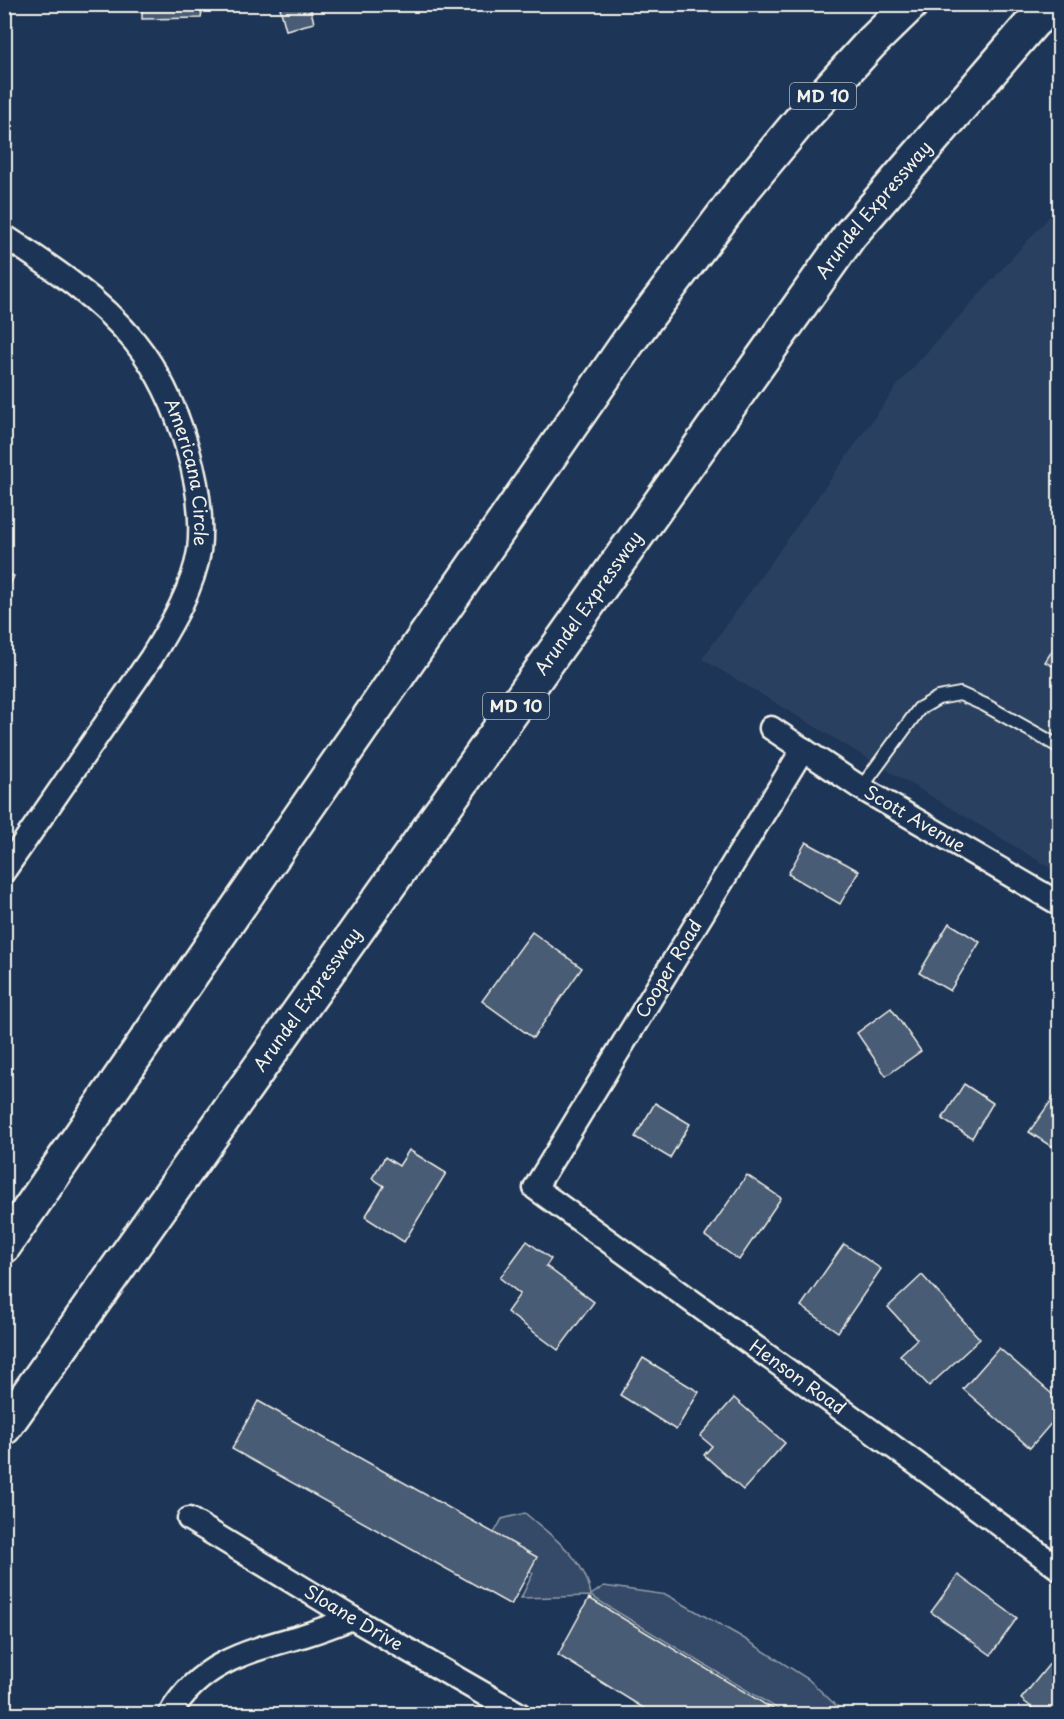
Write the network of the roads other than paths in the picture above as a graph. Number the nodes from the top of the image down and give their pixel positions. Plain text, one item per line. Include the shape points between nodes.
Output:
1 (911, 4) edge
2 (1054, 4) edge
3 (4, 236) edge
4 (771, 728) dead end
5 (1059, 747) edge
6 (803, 749) junction
7 (861, 788) junction
8 (4, 870) edge
9 (1059, 904) edge
10 (534, 1188) joint
11 (4, 1246) edge
12 (4, 1428) edge
13 (189, 1519) dead end
14 (1059, 1569) edge
15 (352, 1618) junction
16 (170, 1714) edge
17 (519, 1714) edge

1 - 11 highway, MD 10 via 792,131 636,332
2 - 12 highway, Arundel Expressway / MD 10 via 1034,22 850,234
3 - 8 street, Americana Circle via 111,317 154,369 191,460 200,525 191,579 152,658
4 - 6 street, Scott Avenue
5 - 7 lane via 960,694 938,698 919,709
6 - 7 street, Scott Avenue
6 - 10 street, Cooper Road
7 - 9 street, Scott Avenue
10 - 14 street, Henson Road
13 - 15 street, Sloane Drive
15 - 16 street via 254,1649 217,1666 181,1696
15 - 17 street, Sloane Drive

